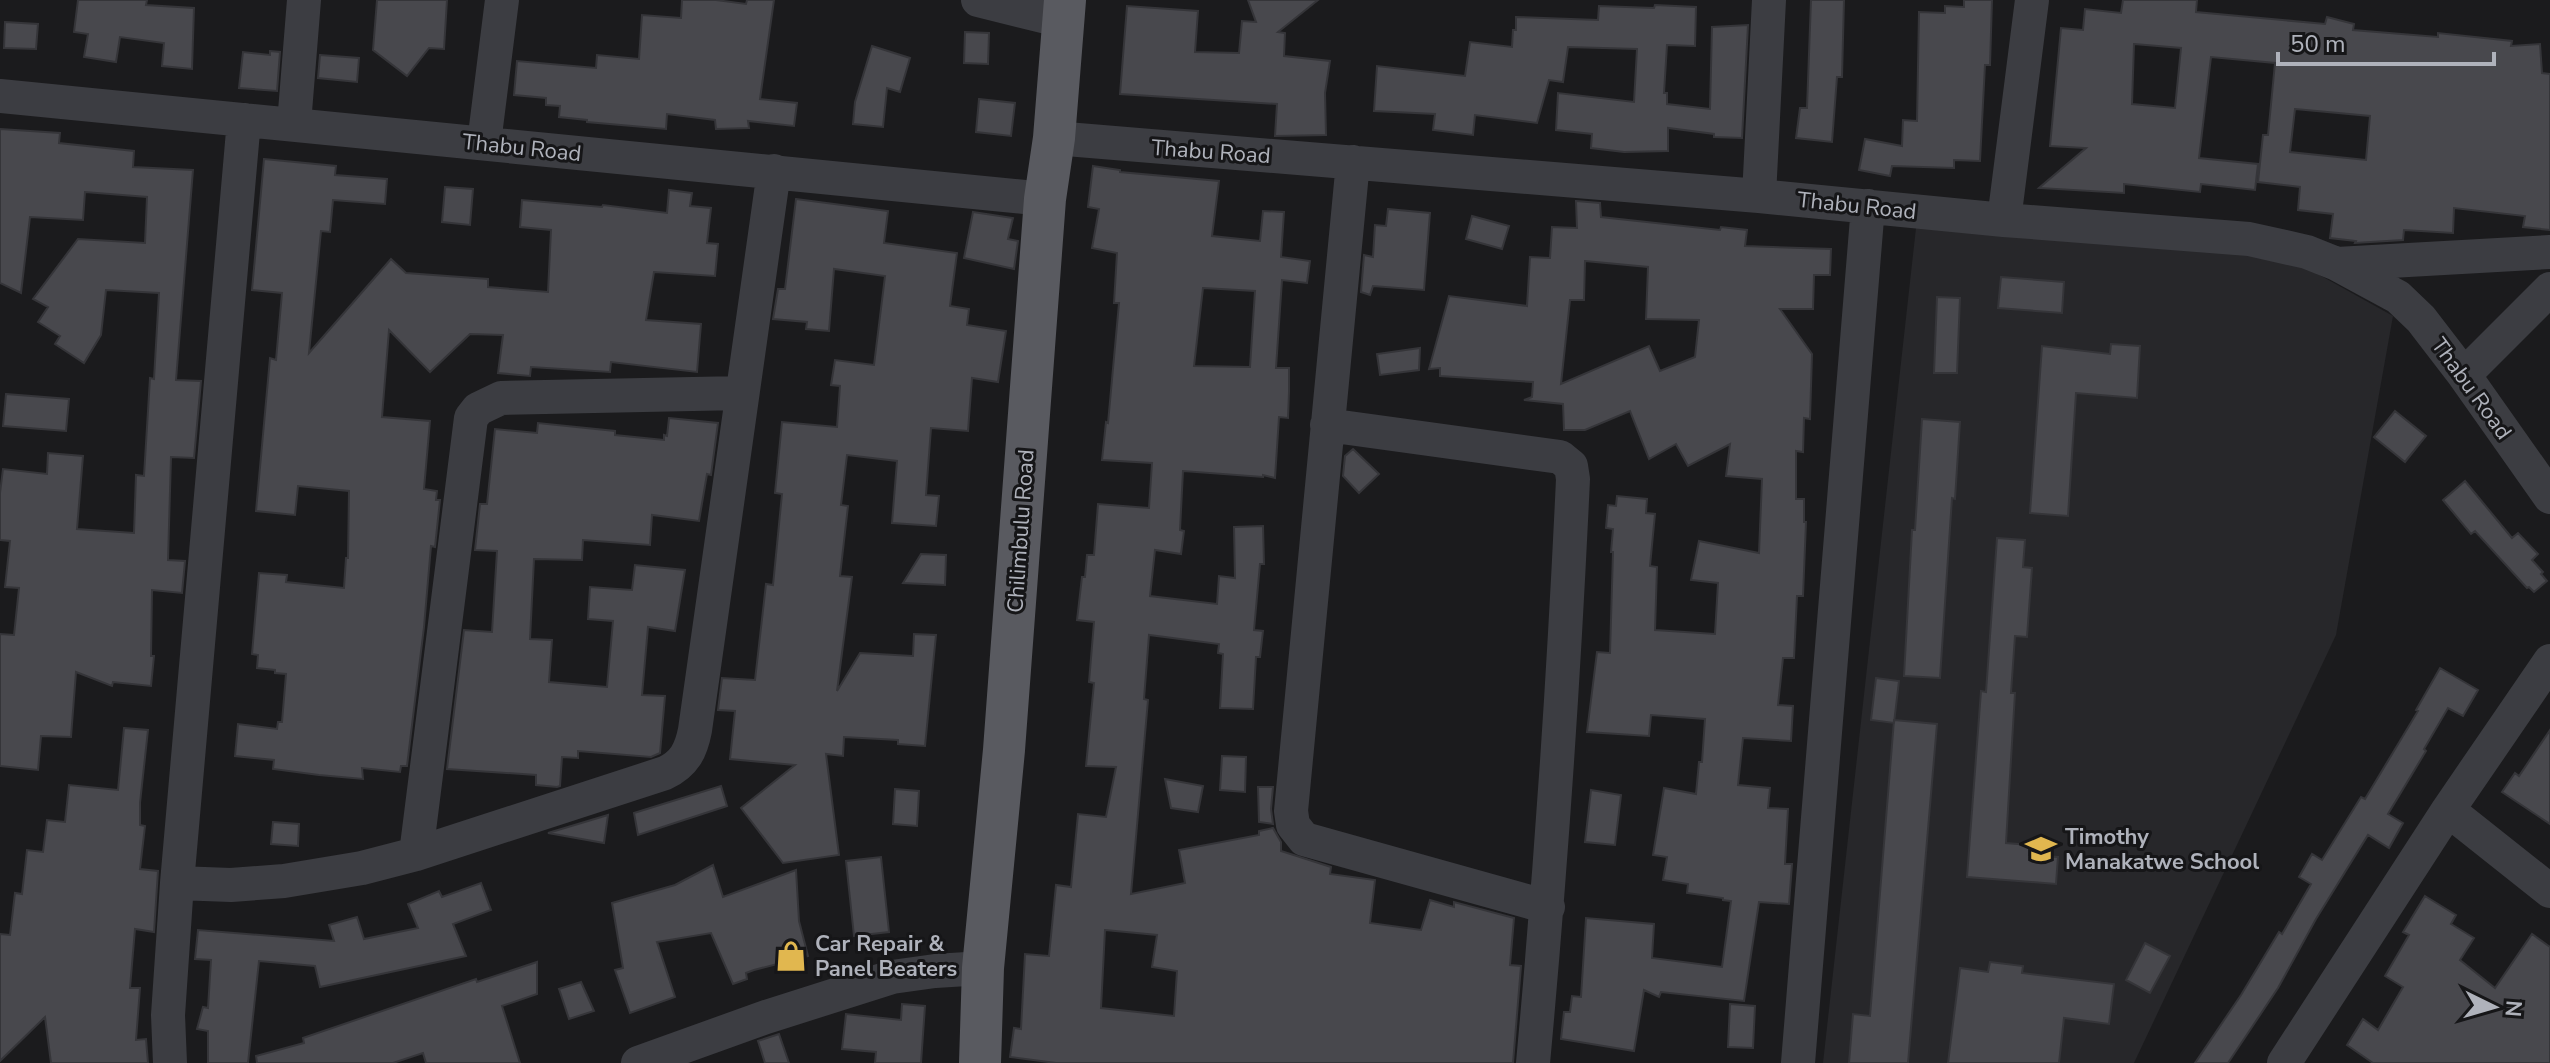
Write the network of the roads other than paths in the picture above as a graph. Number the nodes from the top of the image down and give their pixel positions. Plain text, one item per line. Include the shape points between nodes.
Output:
1 (304, 0) edge
2 (502, 0) edge
3 (978, 0) edge
4 (1769, 0) edge
5 (2032, 0) edge
6 (1064, 10) edge
7 (0, 96) edge
8 (244, 120) junction
9 (294, 124) junction
10 (1054, 138) junction
11 (484, 143) junction
12 (1353, 162) junction
13 (774, 171) junction
14 (1759, 196) junction
15 (1045, 199) junction
16 (1868, 206) junction
17 (2004, 220) junction
18 (2550, 252) edge
19 (2337, 264) junction
20 (2550, 289) edge
21 (2464, 375) junction
22 (742, 393) junction
23 (1327, 425) junction
24 (2550, 497) edge
25 (2550, 661) edge
26 (2448, 810) junction
27 (416, 854) junction
28 (177, 883) junction
29 (2550, 891) edge
30 (1548, 907) junction
31 (983, 968) junction
32 (170, 1063) edge
33 (638, 1063) edge
34 (980, 1063) edge
35 (1533, 1063) edge
36 (1798, 1063) edge
37 (2284, 1063) edge

1 - 9 street
2 - 11 street
3 - 6 street
4 - 14 street
5 - 17 street
6 - 10 main road, Chilimbulu Road
7 - 8 street, Thabu Road
8 - 9 street, Thabu Road
8 - 28 street
9 - 11 street, Thabu Road
10 - 12 street, Thabu Road
10 - 15 main road, Chilimbulu Road
11 - 13 street, Thabu Road
12 - 14 street, Thabu Road
12 - 23 street
13 - 15 street, Thabu Road
13 - 22 street
14 - 16 street, Thabu Road
15 - 31 main road, Chilimbulu Road
16 - 17 street, Thabu Road
16 - 36 street
17 - 19 street, Thabu Road via 2249,239
18 - 19 street
19 - 21 street, Thabu Road via 2398,297
20 - 21 street
21 - 24 street, Thabu Road
22 - 27 street via 688,755 665,773
22 - 27 street via 501,398 471,418
23 - 30 street via 1293,825 1304,839
23 - 30 street via 1560,457 1571,466
25 - 26 street
26 - 29 street
26 - 37 street
27 - 28 street via 284,881
28 - 32 street
30 - 35 street
31 - 33 street via 892,977
31 - 34 main road, Chilimbulu Road

